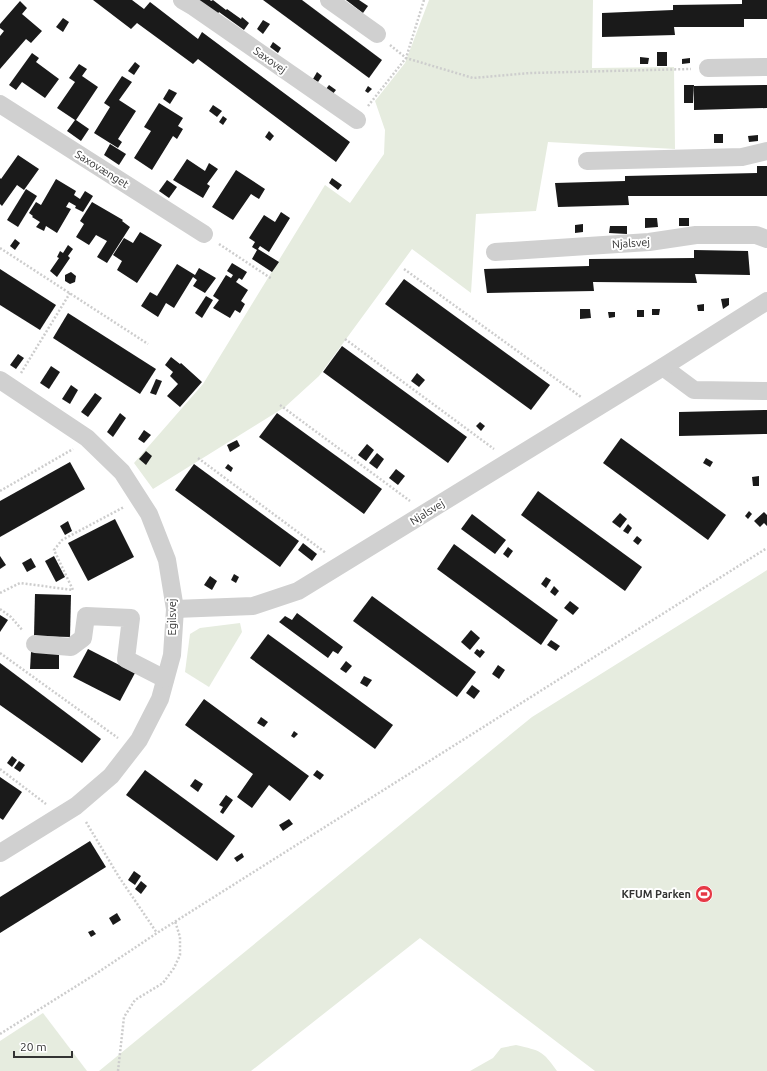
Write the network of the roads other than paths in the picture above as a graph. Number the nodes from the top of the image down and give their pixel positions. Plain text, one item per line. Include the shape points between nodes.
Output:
1 (182, 0) edge
2 (329, 0) edge
3 (377, 34) dead end
4 (767, 67) edge
5 (708, 68) road end
6 (0, 104) edge
7 (357, 120) road end
8 (767, 151) edge
9 (587, 161) dead end
10 (204, 234) road end
11 (767, 238) edge
12 (495, 252) dead end
13 (767, 301) edge
14 (663, 367) junction
15 (6, 384) edge
16 (767, 391) edge
17 (174, 609) junction
18 (35, 644) road end
19 (165, 679) junction
20 (0, 853) edge

1 - 7 street, Saxovej
2 - 3 street
4 - 5 street
6 - 10 street, Saxovænget
8 - 9 street via 742,157
11 - 12 street, Njalsvej via 756,235 696,235 649,242
13 - 14 street, Njalsvej
14 - 16 street via 694,390
14 - 17 street, Njalsvej via 298,591 253,606
15 - 17 street, Egilsvej via 87,438 122,472 149,514 167,560
17 - 19 street, Egilsvej via 172,655
18 - 19 street via 71,647 83,638 86,616 131,618 126,659
19 - 20 street, Egilsvej via 160,699 139,740 111,776 76,806

